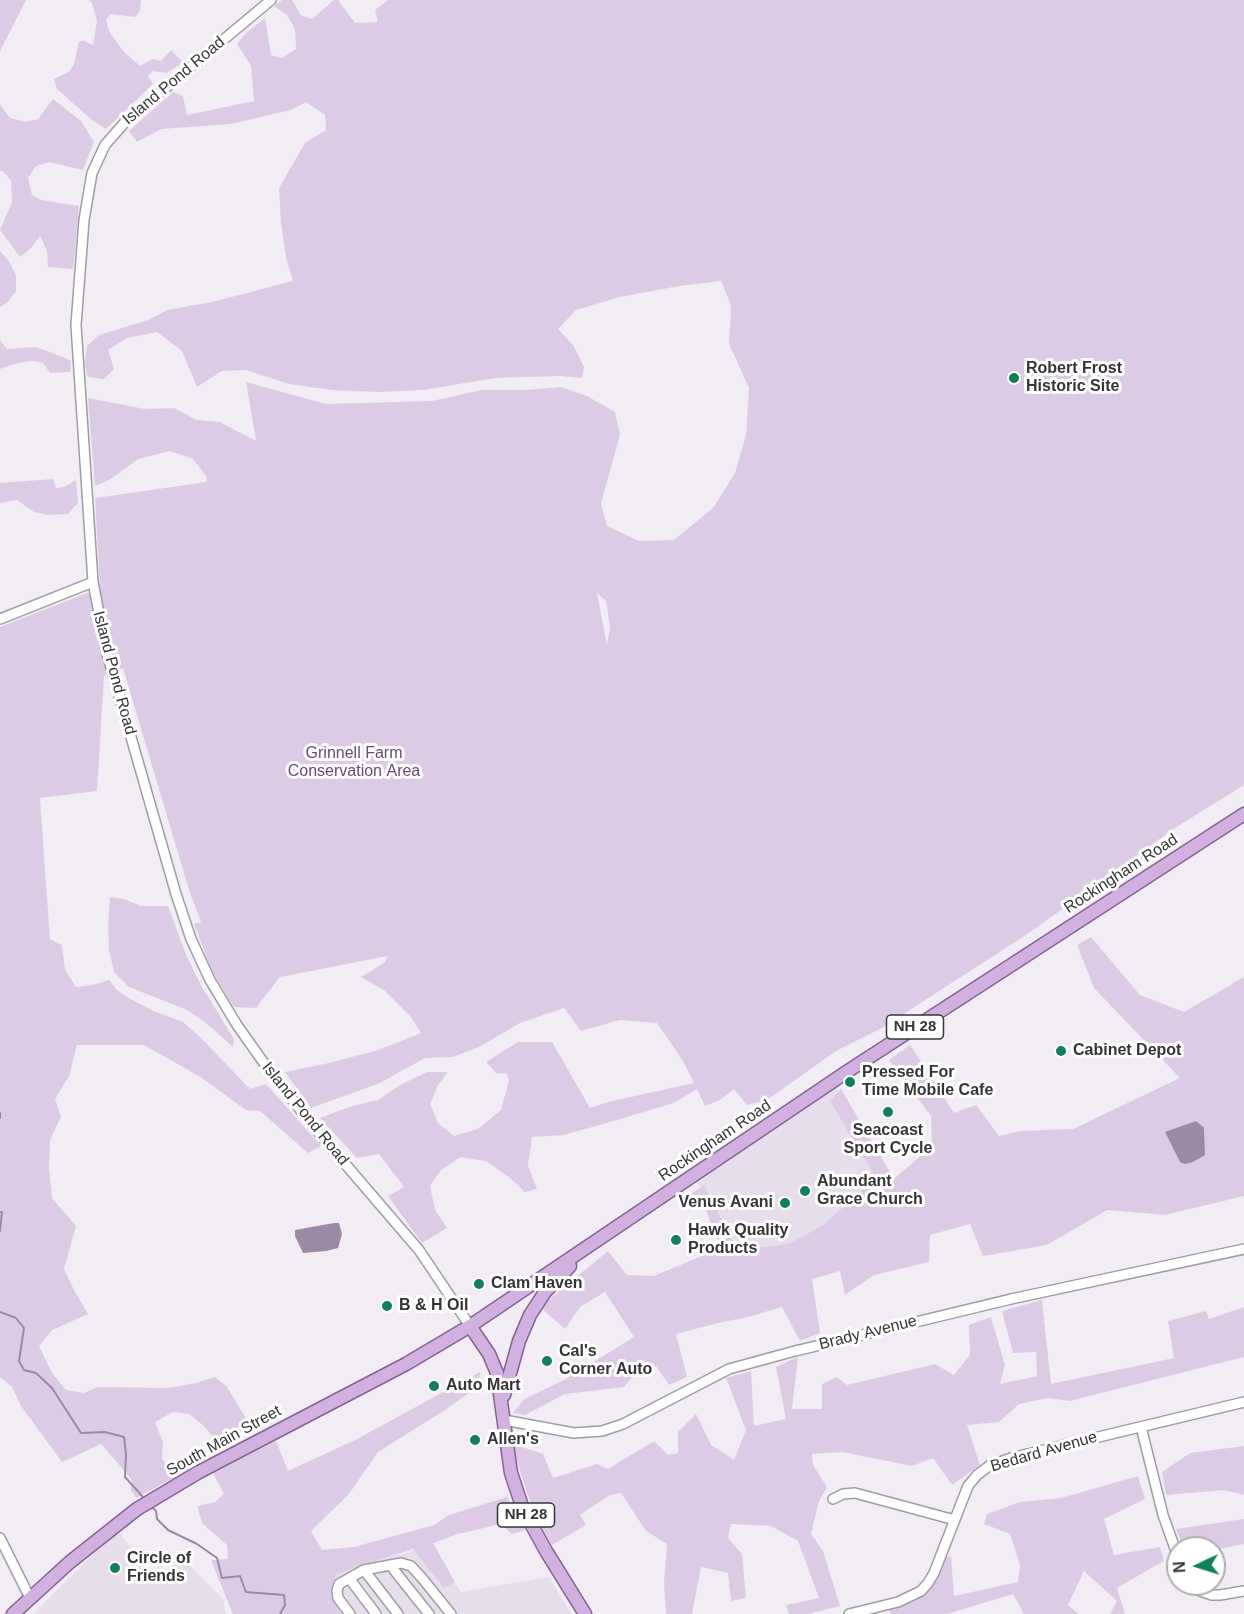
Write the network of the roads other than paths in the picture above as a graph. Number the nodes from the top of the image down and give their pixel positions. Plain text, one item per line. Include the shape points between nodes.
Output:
1 (271, 0) edge
2 (93, 582) junction
3 (0, 620) edge
4 (1244, 814) edge
5 (590, 1247) junction
6 (1244, 1250) edge
7 (470, 1326) junction
8 (502, 1402) junction
9 (1244, 1402) edge
10 (504, 1420) junction
11 (1141, 1427) junction
12 (833, 1498) dead end
13 (955, 1520) junction
14 (1170, 1536) edge
15 (0, 1538) edge
16 (393, 1565) junction
17 (364, 1570) junction
18 (349, 1578) junction
19 (1244, 1591) edge
20 (1226, 1595) edge
21 (30, 1598) junction
22 (882, 1610) edge
23 (13, 1614) edge
24 (350, 1614) edge
25 (376, 1614) edge
26 (398, 1614) edge
27 (429, 1614) edge
28 (451, 1614) edge
29 (585, 1614) edge
30 (849, 1614) edge

1 - 2 street, Island Pond Road via 126,121 105,145 92,173 84,220 76,335
2 - 3 street
2 - 7 street, Island Pond Road via 108,656 176,894 210,980 261,1059 426,1259
4 - 5 main road, Rockingham Road / NH 28 via 856,1066
5 - 7 main road, Rockingham Road / NH 28
5 - 8 main road, NH 28 via 550,1286 534,1309 519,1341
6 - 10 street, Brady Avenue via 1011,1299 729,1369 602,1431 574,1433
7 - 8 main road, NH 28 via 493,1363
7 - 21 main road, South Main Street via 149,1501 116,1524
8 - 10 main road, NH 28
9 - 11 street, Bedard Avenue
10 - 29 main road, NH 28 via 512,1473 523,1509
11 - 13 street, Bedard Avenue via 988,1466 968,1486
11 - 14 street
12 - 13 street via 855,1493
13 - 22 street, Bedard Avenue via 928,1583 921,1591
15 - 21 street
16 - 17 street
16 - 27 street
16 - 28 street via 411,1566
17 - 18 street
17 - 26 street
18 - 24 street via 339,1584 337,1591
18 - 25 street
19 - 20 street
21 - 23 main road, South Main Street
22 - 30 street, Bedard Avenue

